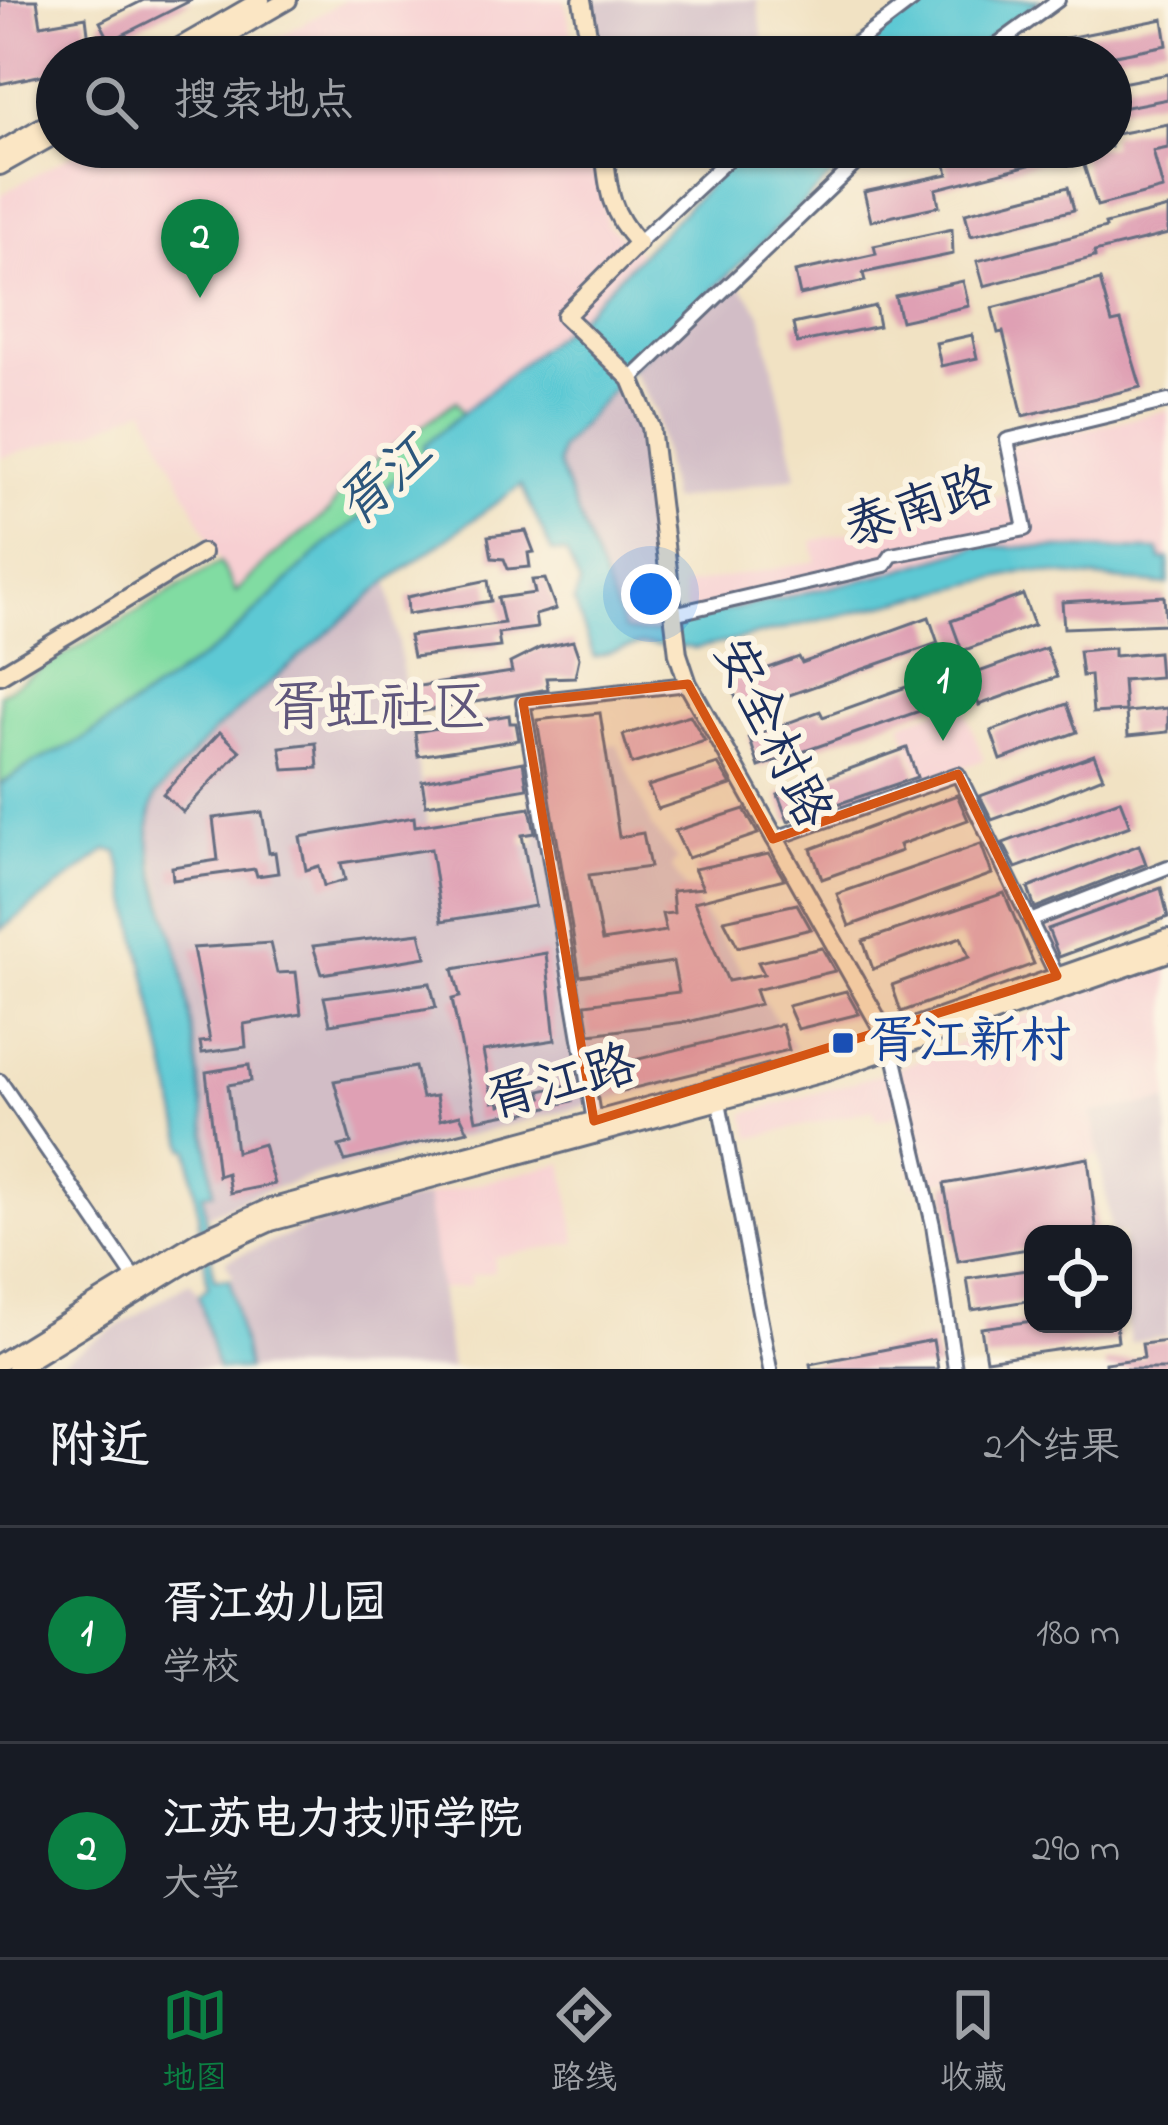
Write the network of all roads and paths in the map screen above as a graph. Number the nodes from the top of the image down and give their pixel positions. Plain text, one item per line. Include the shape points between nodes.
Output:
1 (261, 0) edge
2 (288, 0) edge
3 (582, 0) edge
4 (913, 0) edge
5 (1058, 0) edge
6 (198, 36) edge
7 (226, 36) edge
8 (588, 36) edge
9 (866, 36) edge
10 (1009, 36) edge
11 (36, 130) edge
12 (36, 146) edge
13 (0, 151) edge
14 (0, 166) edge
15 (607, 168) edge
16 (718, 168) edge
17 (851, 168) edge
18 (638, 243) junction
19 (629, 377) junction
20 (1168, 401) edge
21 (202, 553) dead end
22 (673, 619) junction
23 (0, 675) edge
24 (688, 684) junction
25 (773, 839) junction
26 (1168, 867) edge
27 (1030, 921) junction
28 (1168, 938) edge
29 (1168, 953) edge
30 (1057, 976) junction
31 (891, 1044) junction
32 (0, 1081) edge
33 (719, 1102) junction
34 (594, 1120) junction
35 (269, 1215) junction
36 (164, 1268) junction
37 (135, 1279) junction
38 (0, 1362) edge
39 (15, 1369) edge
40 (770, 1369) edge
41 (955, 1369) edge

1 - 6 main road
2 - 7 main road
3 - 8 main road
4 - 9 street
5 - 10 street
11 - 13 main road
12 - 14 main road
15 - 18 main road via 612,207
16 - 18 street
17 - 19 street
18 - 19 main road, 安全村路 via 568,318
19 - 22 main road, 安全村路 via 651,428
20 - 22 street, 泰南路 via 1007,440 1025,529 892,554 885,565
21 - 23 main road
22 - 24 main road, 安全村路
24 - 25 main road, 安全村路
24 - 34 street via 523,702
25 - 27 street via 958,774
25 - 31 main road, 安全村路
26 - 27 street
27 - 30 street
28 - 30 main road, 胥江路
29 - 31 main road, 胥江路
30 - 31 main road, 胥江路
31 - 33 main road, 胥江路
31 - 34 main road, 胥江路
31 - 41 street via 933,1225
32 - 37 street
33 - 35 main road, 胥江路
33 - 40 street
34 - 35 main road, 胥江路
35 - 36 main road, 胥江路 via 206,1236
36 - 37 main road, 胥江路
36 - 39 main road, 胥江路
37 - 38 main road, 胥江路

